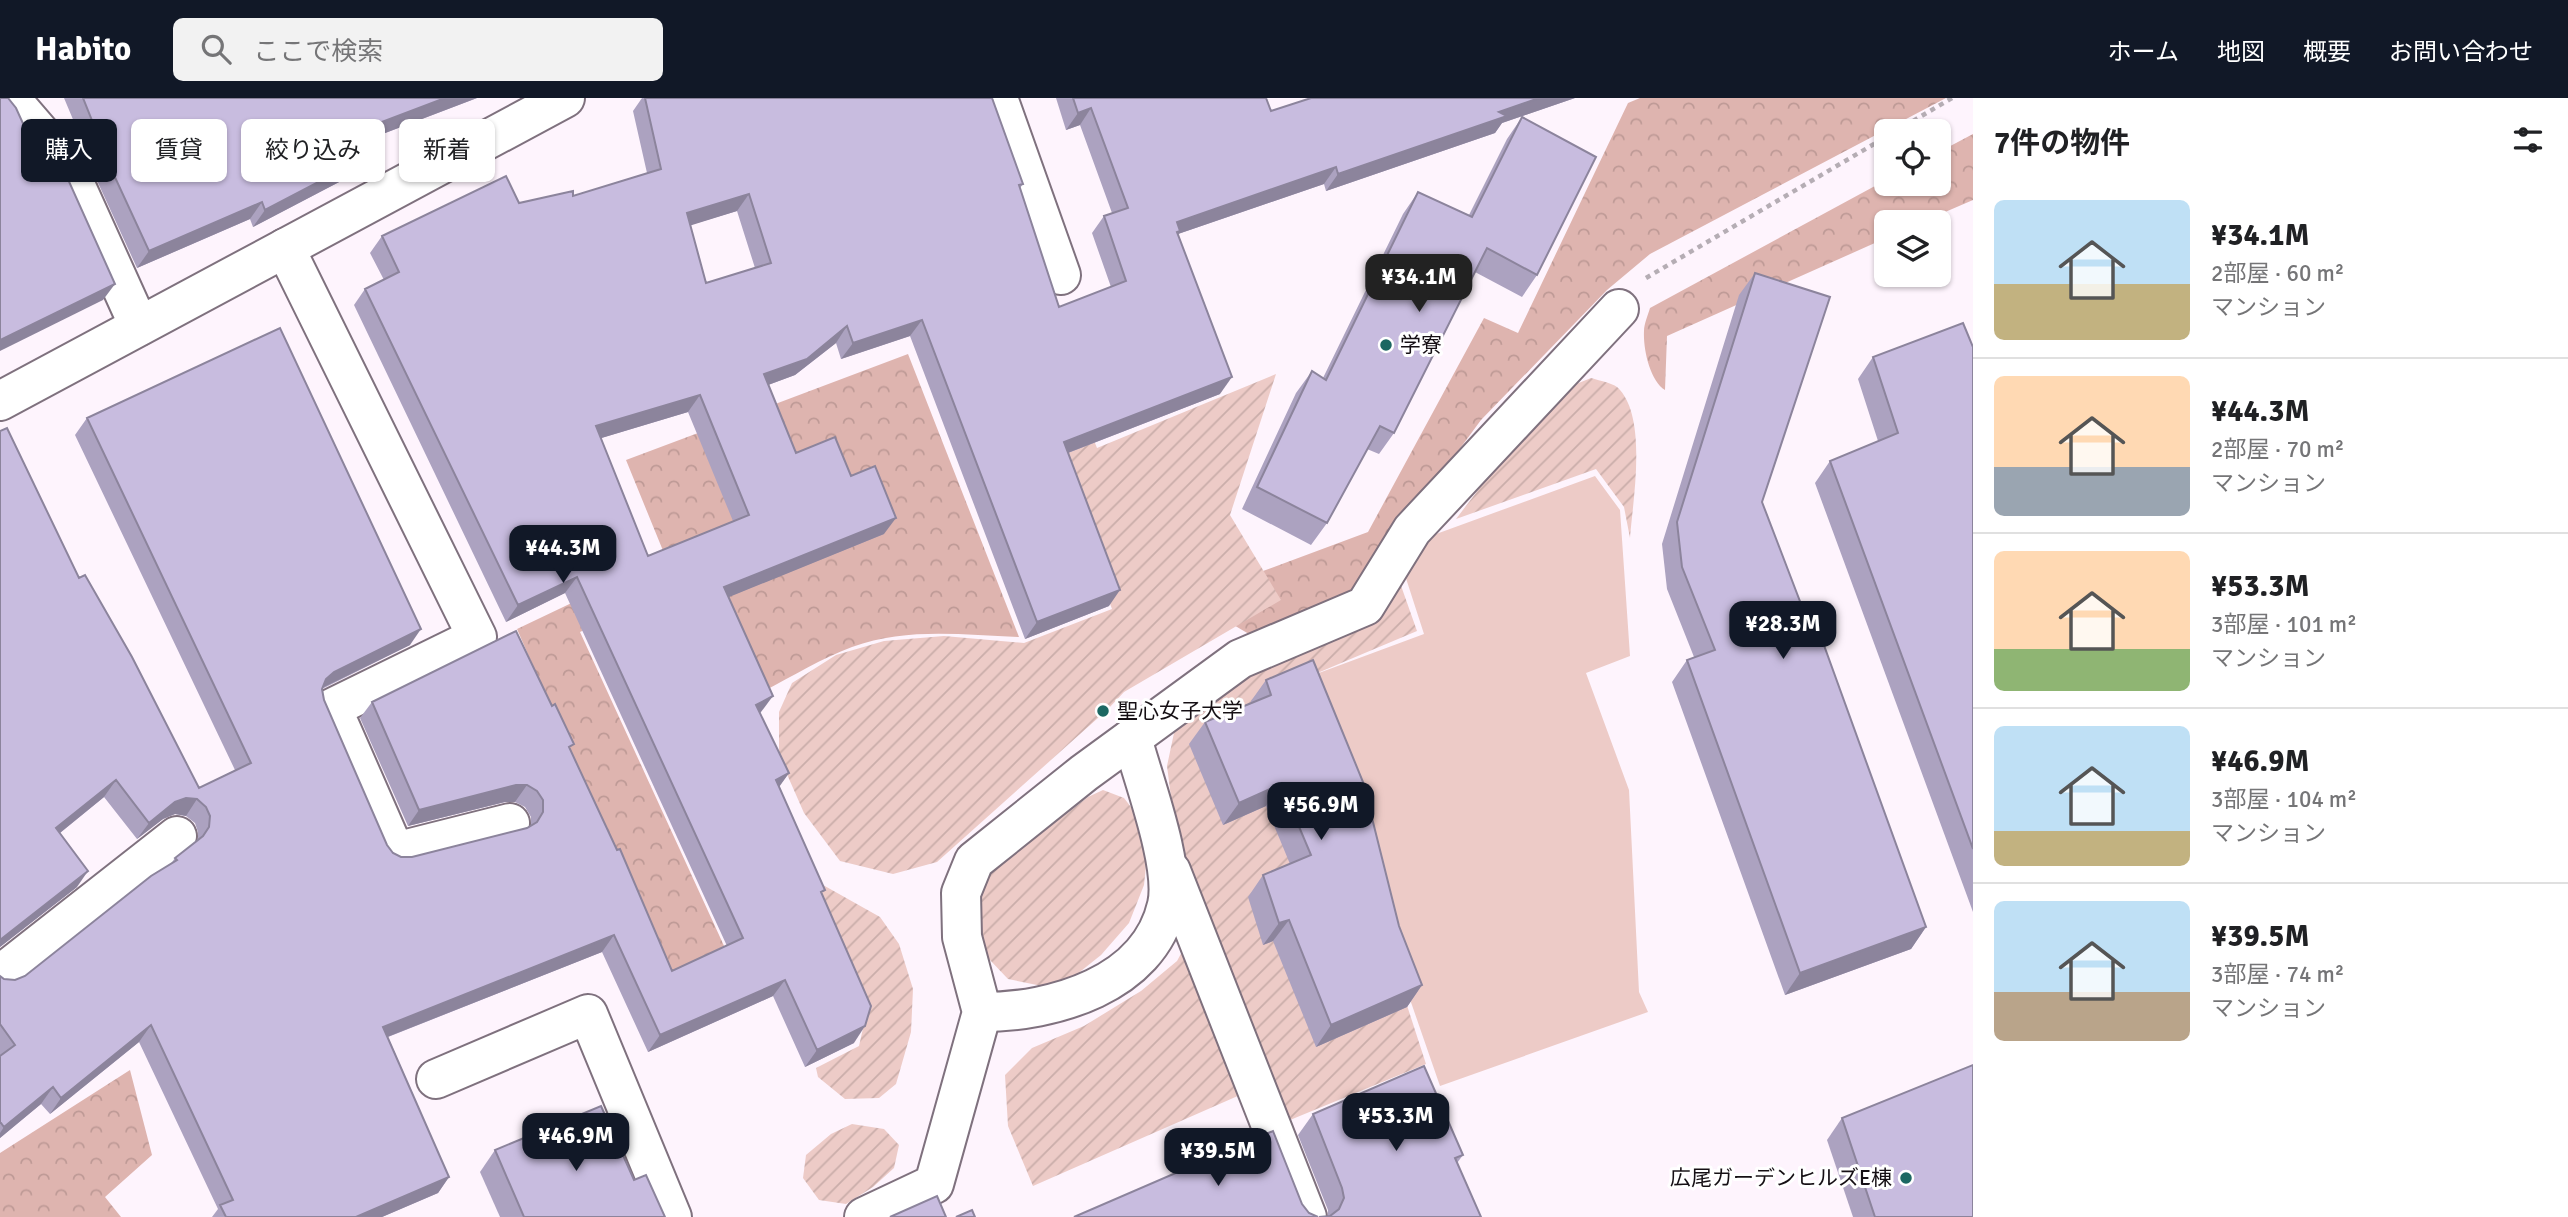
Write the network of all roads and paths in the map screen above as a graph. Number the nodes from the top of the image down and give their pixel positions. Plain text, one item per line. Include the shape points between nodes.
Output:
1 (10, 98) edge
2 (998, 98) edge
3 (1952, 98) edge
4 (557, 100) edge
5 (1916, 119) edge
6 (1874, 144) edge
7 (285, 247) junction
8 (1061, 275) dead end
9 (1628, 296) joint
10 (139, 326) junction
11 (0, 401) edge
12 (1132, 738) junction
13 (510, 823) dead end
14 (177, 836) dead end
15 (1167, 860) junction
16 (0, 975) edge
17 (982, 1012) junction
18 (436, 1079) dead end
19 (673, 1217) edge
20 (864, 1217) edge
21 (1307, 1217) edge

1 - 10 street via 65,162
2 - 8 street
3 - 5 path
4 - 7 street
6 - 9 path
7 - 10 street
7 - 13 street via 477,637 332,708 395,852
9 - 12 street via 1412,530 1365,606 1240,659
10 - 11 street
12 - 15 street
12 - 17 street via 974,861 961,892 962,937
14 - 16 street
15 - 17 street via 1168,905 1151,944 1115,978 1066,1001
15 - 21 street
17 - 20 street via 934,1184
18 - 19 street via 588,1014

